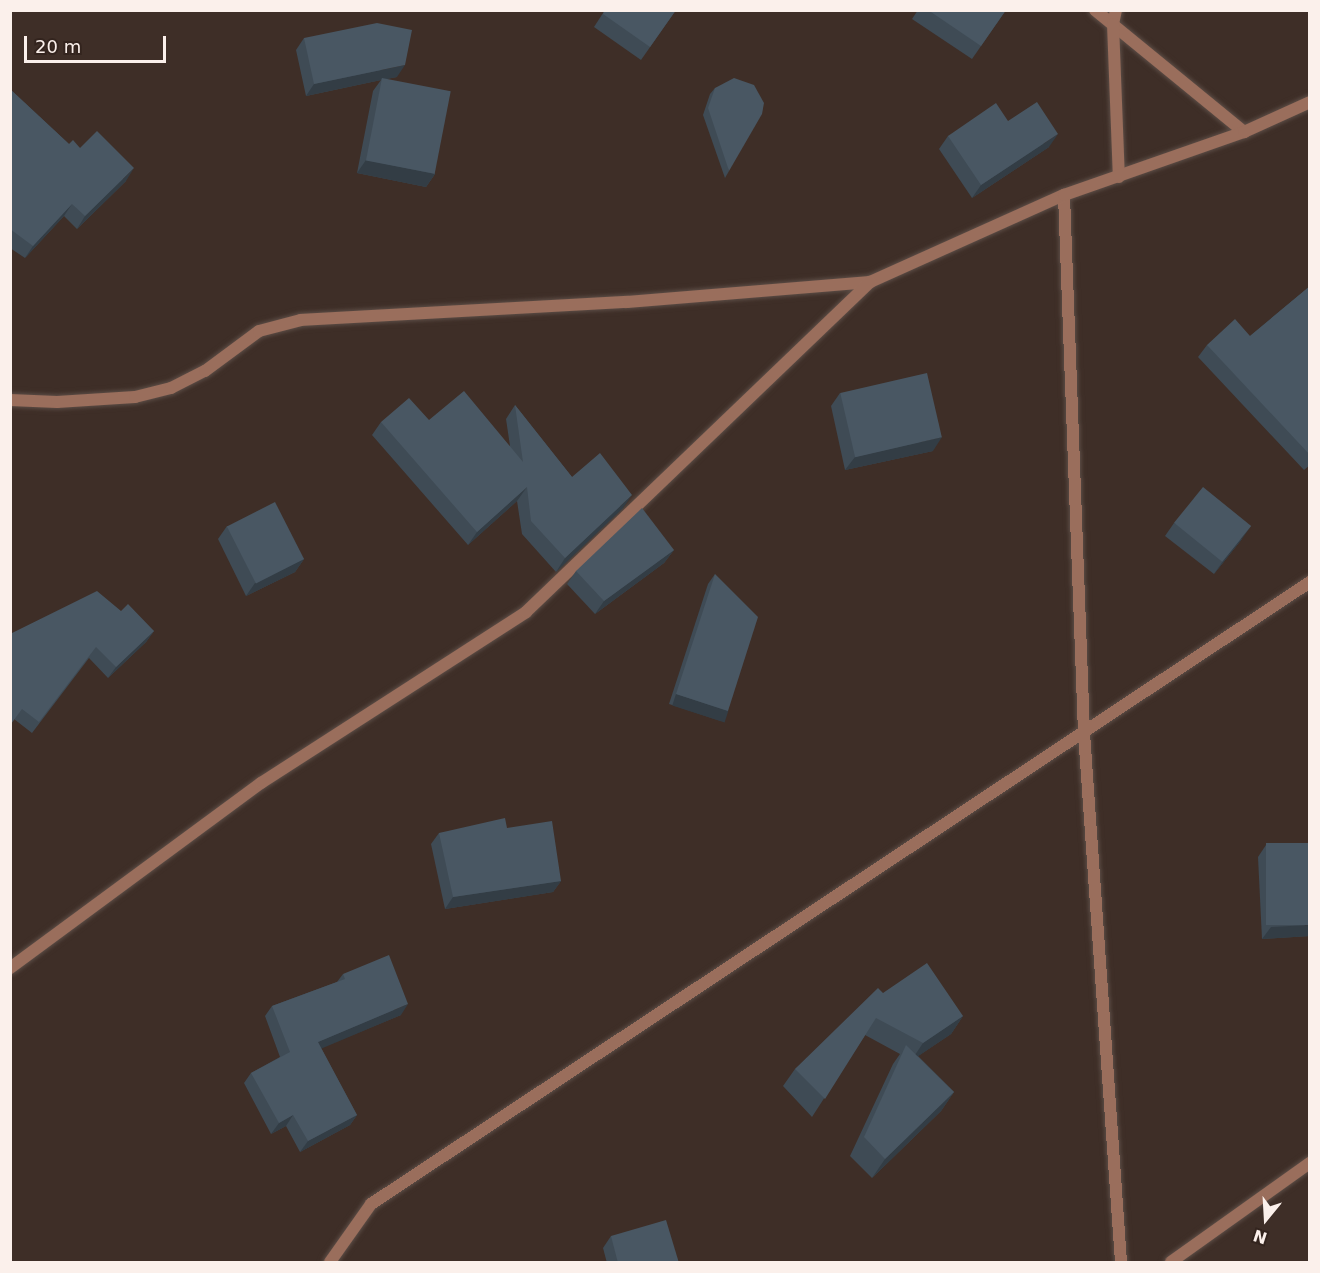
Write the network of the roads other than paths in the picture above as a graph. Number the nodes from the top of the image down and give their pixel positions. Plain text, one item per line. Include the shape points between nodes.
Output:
1 (1095, 10) edge
2 (1116, 10) edge
3 (1113, 24) junction
4 (1310, 102) edge
5 (1244, 132) junction
6 (1119, 177) junction
7 (1064, 195) junction
8 (870, 282) junction
9 (10, 399) edge
10 (1310, 582) edge
11 (1084, 733) junction
12 (10, 968) edge
13 (1310, 1163) edge
14 (330, 1263) edge
15 (1121, 1263) edge
16 (1171, 1263) edge

1 - 3 street
2 - 3 street
3 - 5 street
3 - 6 street
4 - 5 street
5 - 6 street
6 - 7 street
7 - 8 street
7 - 11 street
8 - 9 street via 627,302 301,320 259,331 204,371 171,388 135,397 57,402
8 - 12 street via 526,612 261,783
10 - 11 street
11 - 14 street via 371,1204
11 - 15 street
13 - 16 street

